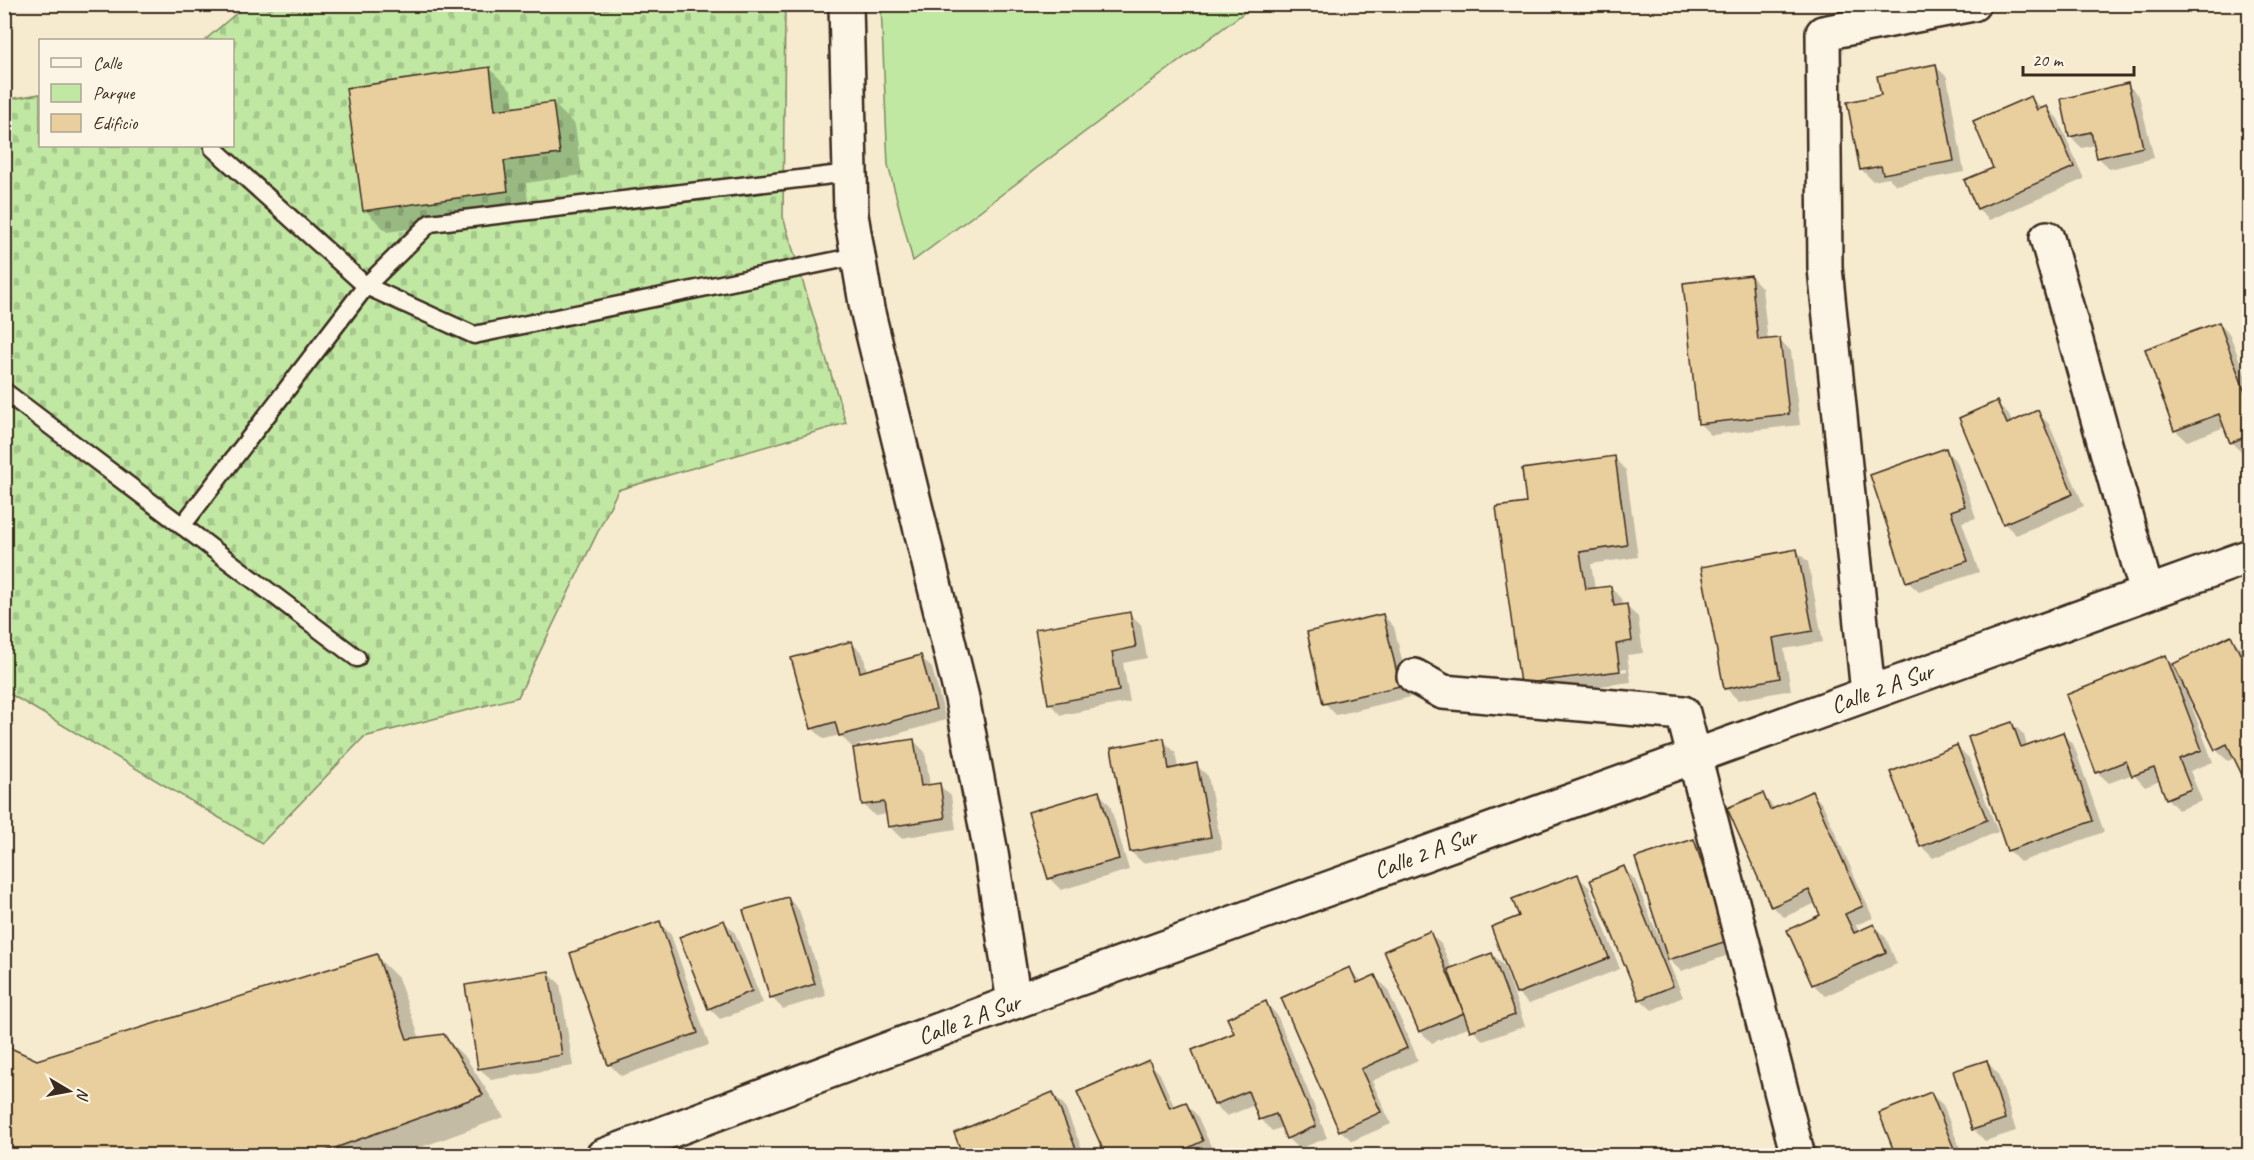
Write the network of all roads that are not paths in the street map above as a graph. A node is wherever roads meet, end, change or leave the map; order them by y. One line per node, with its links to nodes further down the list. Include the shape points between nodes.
1 (846, 4): 4 (street)
2 (1973, 4): 14 (street, via 1823,33 1825,268)
3 (213, 148): 7 (lane)
4 (849, 173): 6 (street); 7 (lane, via 430,223)
5 (2047, 238): 11 (street)
6 (857, 256): 7 (lane, via 474,335); 16 (street, via 962,698)
7 (366, 286): 9 (lane)
8 (4, 391): 9 (lane)
9 (182, 526): 12 (lane)
10 (2250, 556): 11 (street, Calle 2 A Sur)
11 (2147, 593): 14 (street, Calle 2 A Sur)
12 (357, 658)
13 (1414, 676): 15 (street, via 1443,692 1683,713)
14 (1868, 693): 15 (street, Calle 2 A Sur)
15 (1693, 756): 16 (street, Calle 2 A Sur); 18 (street)
16 (1014, 1002): 17 (street, Calle 2 A Sur)
17 (603, 1155)
18 (1798, 1155)

